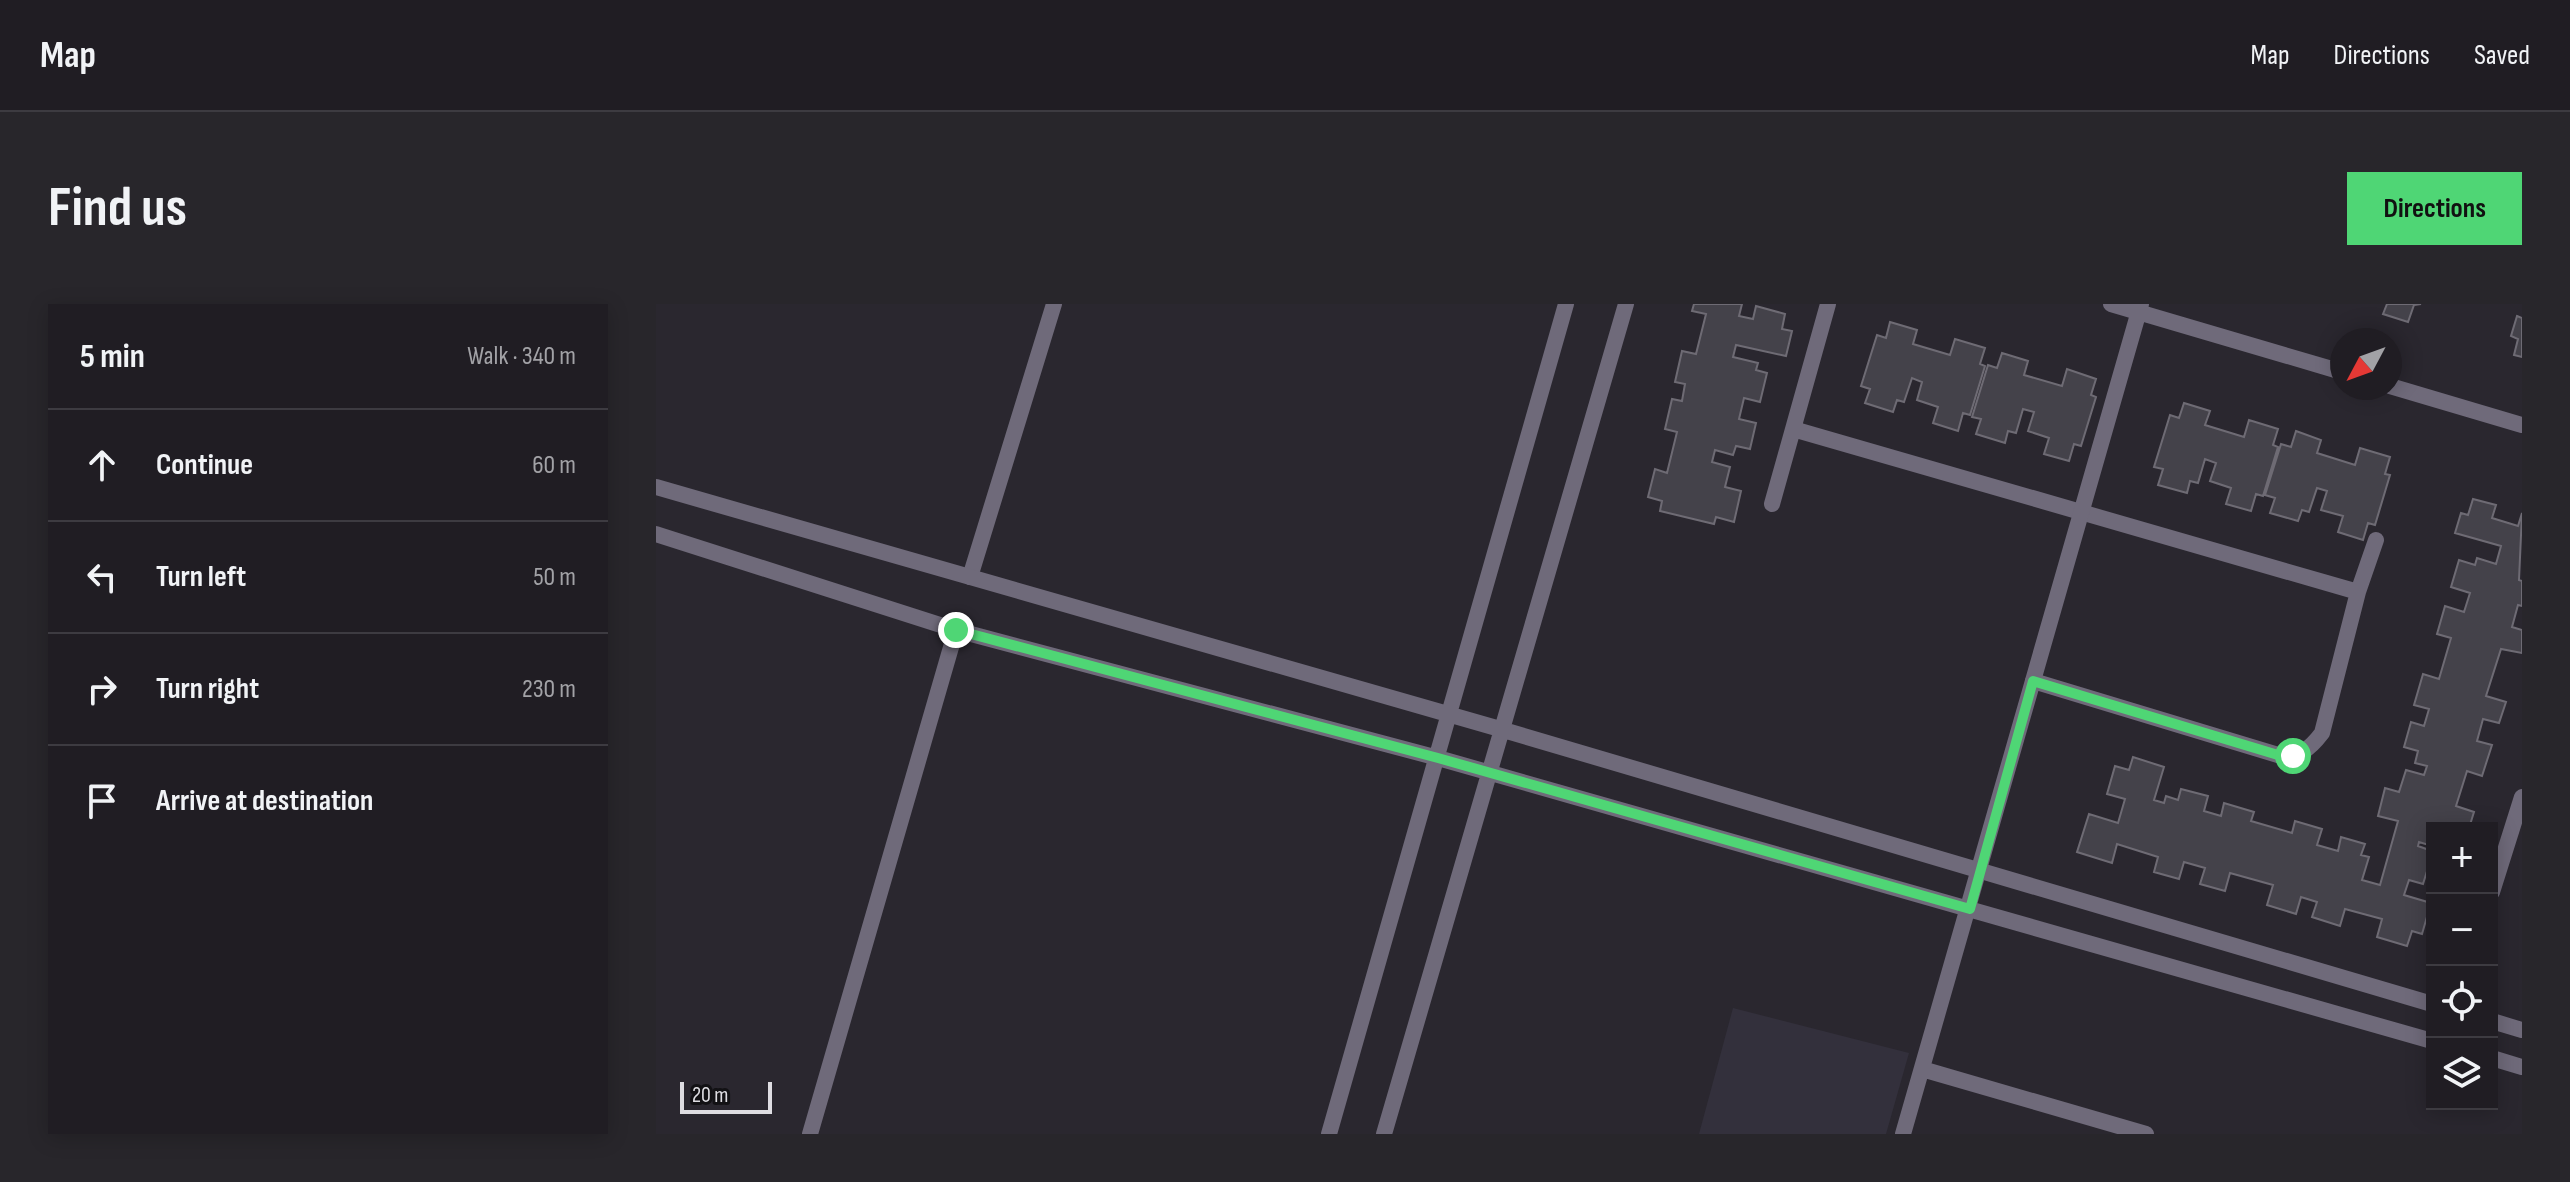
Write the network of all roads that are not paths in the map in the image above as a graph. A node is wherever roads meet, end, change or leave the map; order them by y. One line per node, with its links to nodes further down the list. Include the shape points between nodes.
1 (1054, 304): 16 (street)
2 (1566, 304): 20 (street)
3 (1626, 304): 21 (street)
4 (1828, 304): 10 (street)
5 (2111, 304): 6 (street)
6 (2140, 308): 7 (street); 13 (street)
7 (2330, 368)
8 (2402, 390): 9 (street)
9 (2522, 425)
10 (1793, 429): 12 (street); 13 (street)
11 (656, 487): 16 (street)
12 (1772, 504)
13 (2082, 512): 17 (street); 19 (street)
14 (656, 534): 18 (street)
15 (2376, 540): 17 (street)
16 (970, 577): 20 (street)
17 (2358, 592): 19 (street, via 2322,733 2310,749 2293,756)
18 (956, 630): 22 (street); 36 (street)
19 (2033, 681): 26 (street)
20 (1449, 714): 21 (street); 22 (street)
21 (1500, 729): 23 (street); 26 (street)
22 (1438, 758): 23 (street); 37 (street)
23 (1489, 774): 28 (street); 38 (street)
24 (2522, 797): 25 (street)
25 (2519, 818): 27 (street)
26 (1979, 870): 28 (street); 29 (street)
27 (2498, 876)
28 (1970, 909): 32 (street); 35 (street)
29 (2426, 1002)
30 (2498, 1023): 31 (street)
31 (2522, 1030)
32 (2426, 1039)
33 (2498, 1060): 34 (street)
34 (2522, 1067)
35 (1922, 1069): 39 (street); 40 (street)
36 (810, 1134)
37 (1329, 1134)
38 (1384, 1134)
39 (1903, 1134)
40 (2146, 1134)

